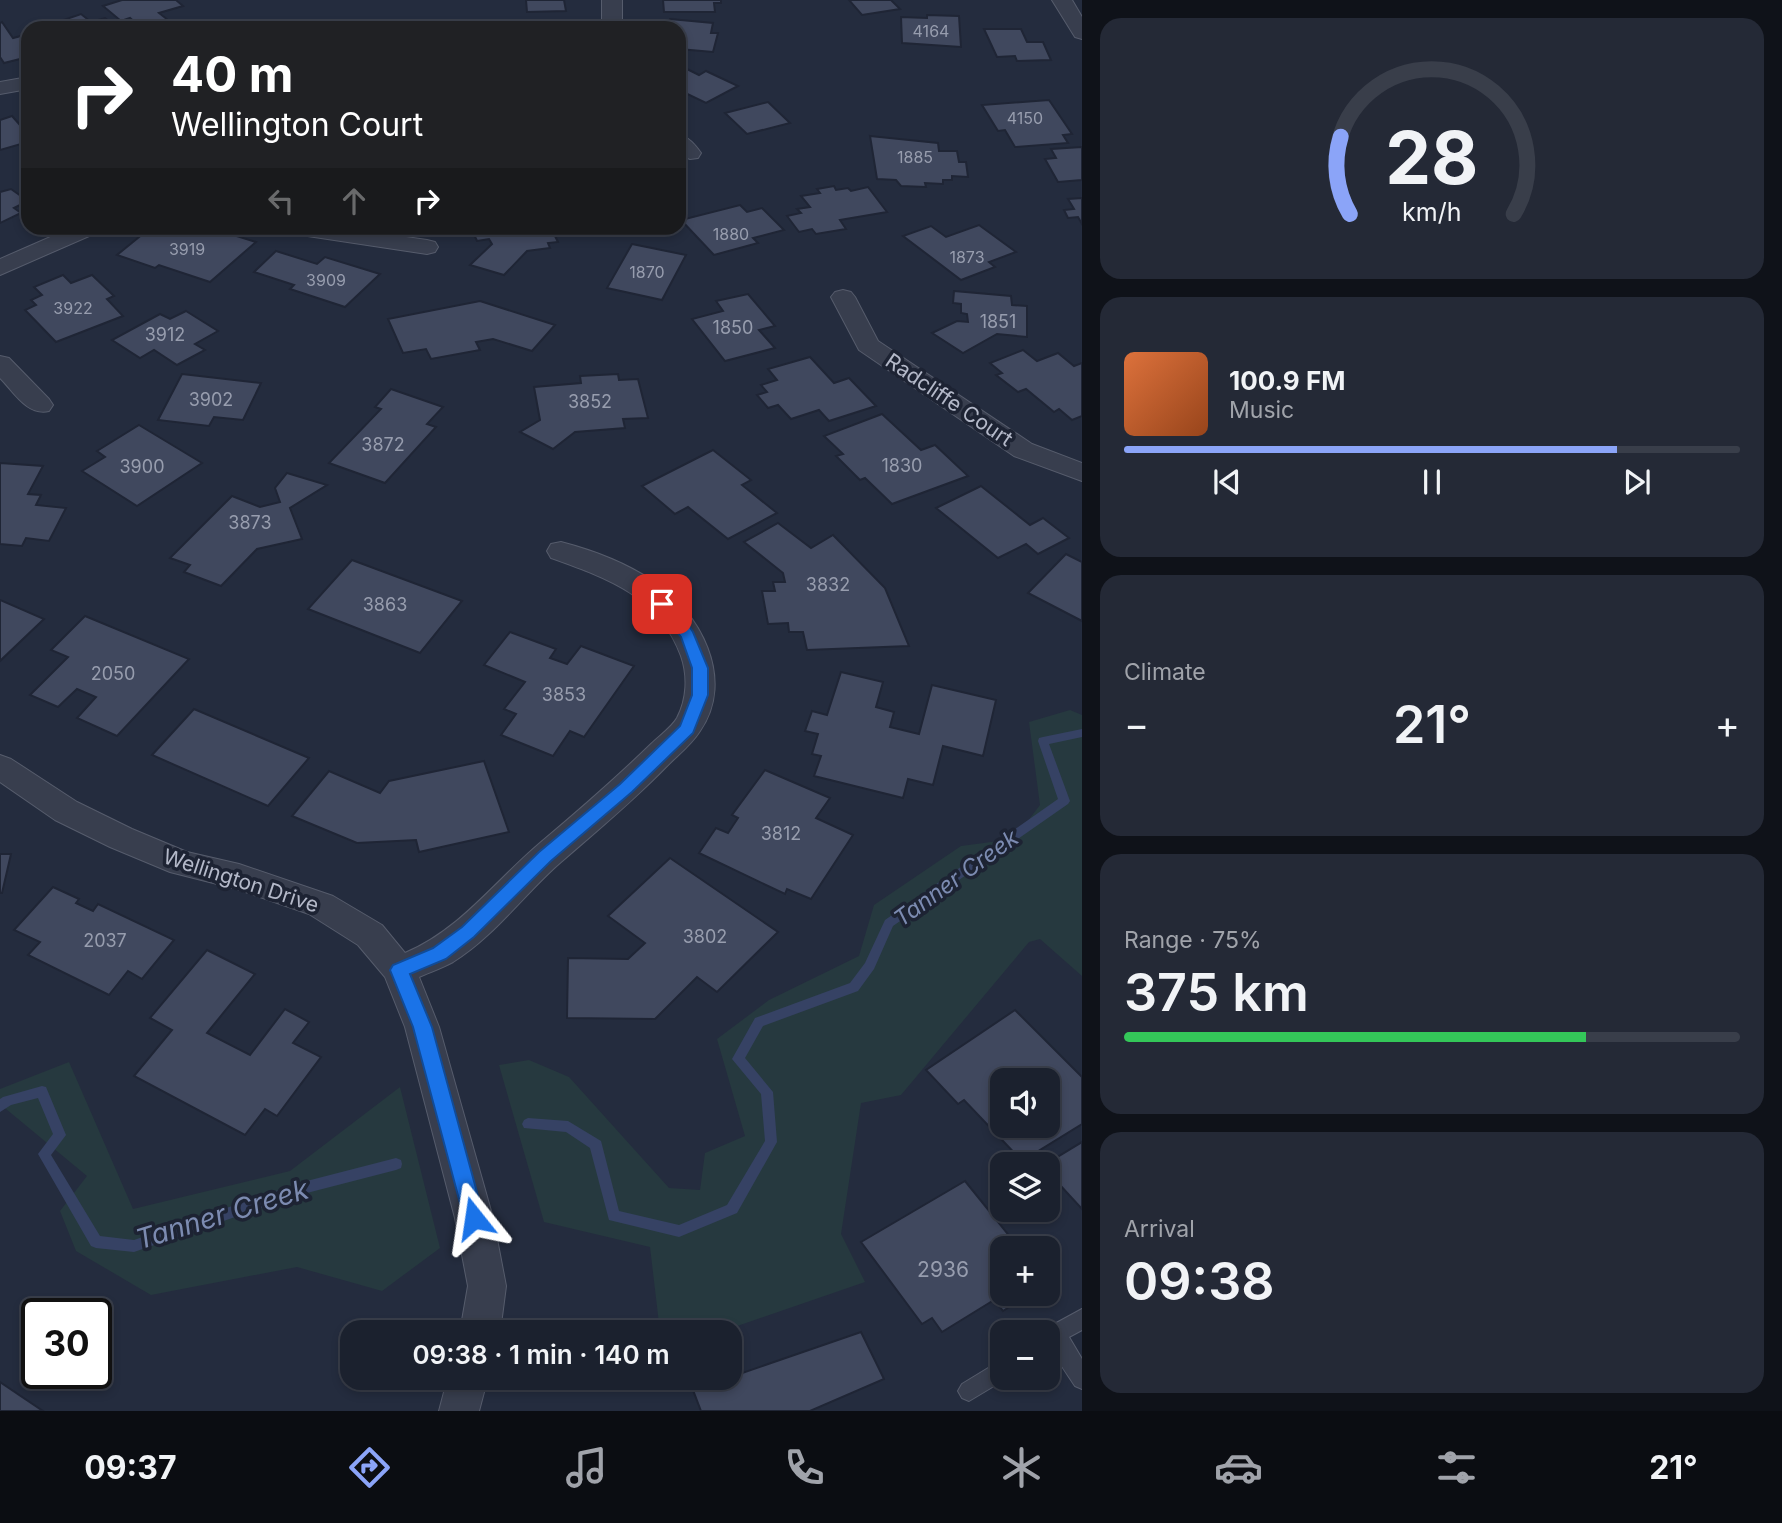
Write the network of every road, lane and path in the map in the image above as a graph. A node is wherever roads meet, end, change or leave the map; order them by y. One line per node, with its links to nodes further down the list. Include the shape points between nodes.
1 (612, 0): 3 (street)
2 (1062, 0): 4 (street)
3 (612, 21)
4 (1082, 33)
5 (21, 84): 6 (street)
6 (0, 88)
7 (73, 235): 10 (street)
8 (347, 235): 9 (street)
9 (427, 247)
10 (0, 268)
11 (843, 297): 14 (street, Radcliffe Court, via 868,345 1023,450)
12 (0, 363): 13 (street)
13 (40, 405)
14 (1082, 473)
15 (561, 551): 17 (street, via 633,582 673,613 700,668 700,695 687,729 468,932 440,953)
16 (0, 767): 17 (street, Wellington Drive, via 66,811 121,838 181,863 321,905 370,935)
17 (399, 970): 19 (street, Wellington Drive, via 422,1027 474,1218 487,1286)
18 (1082, 1319): 20 (lane)
19 (482, 1320)
20 (1060, 1331)
21 (1060, 1347): 23 (lane)
22 (990, 1378): 25 (lane)
23 (1082, 1379)
24 (465, 1390): 26 (street)
25 (970, 1391)
26 (459, 1411)

